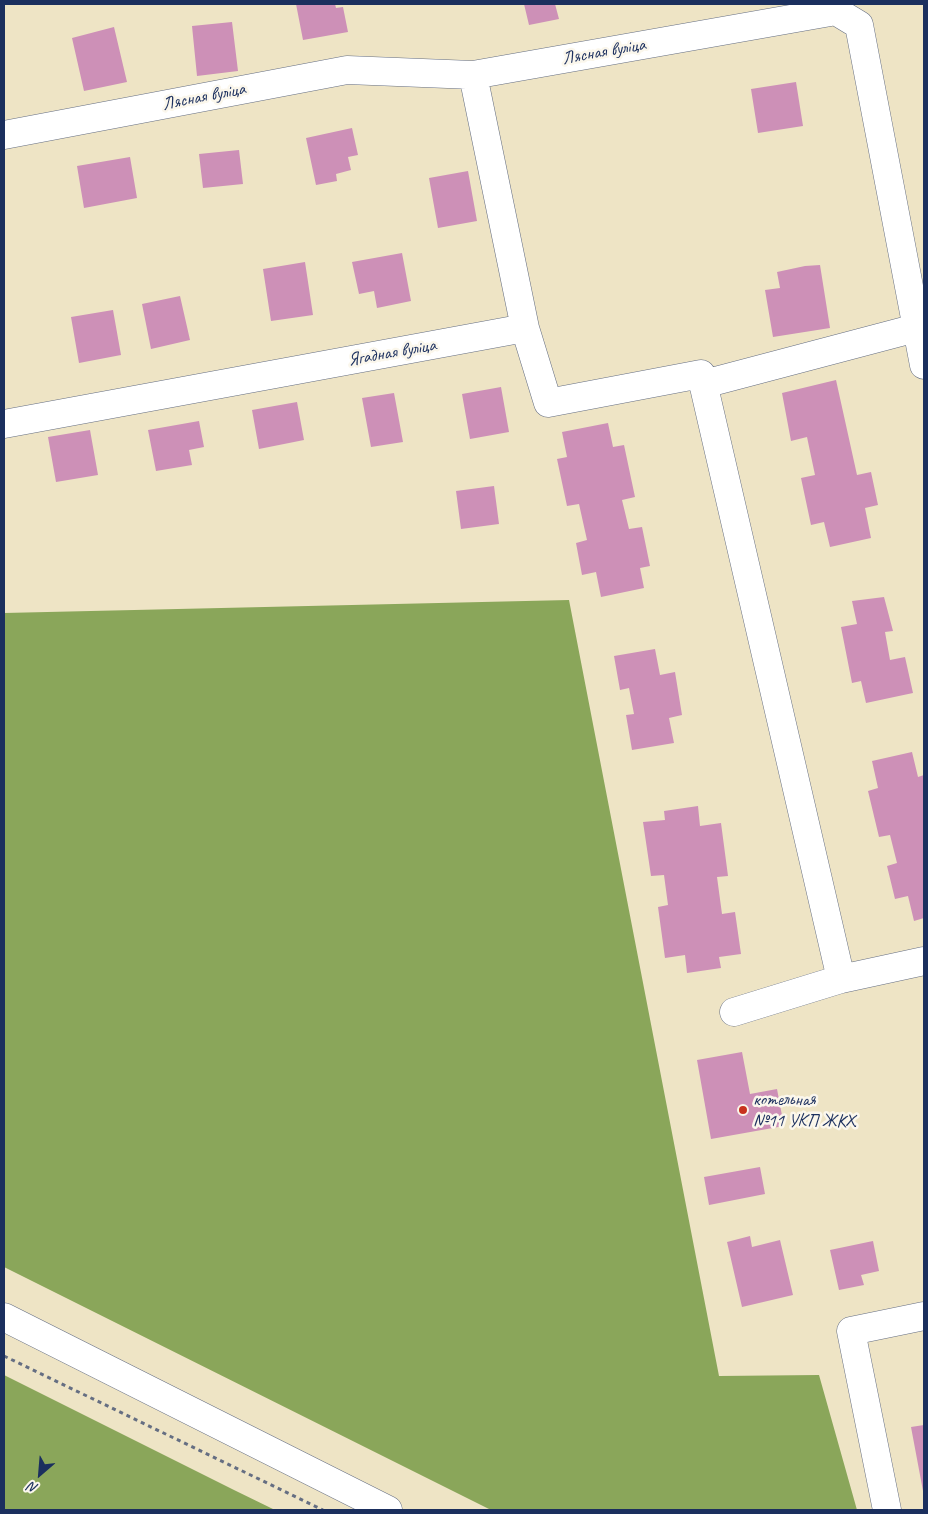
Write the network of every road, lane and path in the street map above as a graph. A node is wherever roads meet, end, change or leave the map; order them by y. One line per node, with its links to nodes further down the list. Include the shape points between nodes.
1 (473, 75): 2 (street, Лясная вуліца, via 347,70); 3 (street); 4 (street, Лясная вуліца, via 836,11 859,25)
2 (4, 135)
3 (525, 328): 6 (street, via 548,403 701,374); 7 (street, Ягадная вуліца)
4 (916, 328): 5 (street, Лясная вуліца); 6 (street)
5 (924, 365)
6 (704, 384): 9 (street)
7 (4, 424)
8 (924, 961): 9 (street)
9 (841, 979): 10 (street)
10 (734, 1012)
11 (924, 1316): 16 (street, via 851,1331)
12 (4, 1317): 15 (street)
13 (4, 1356): 14 (path)
14 (323, 1510)
15 (388, 1510)
16 (887, 1510)

